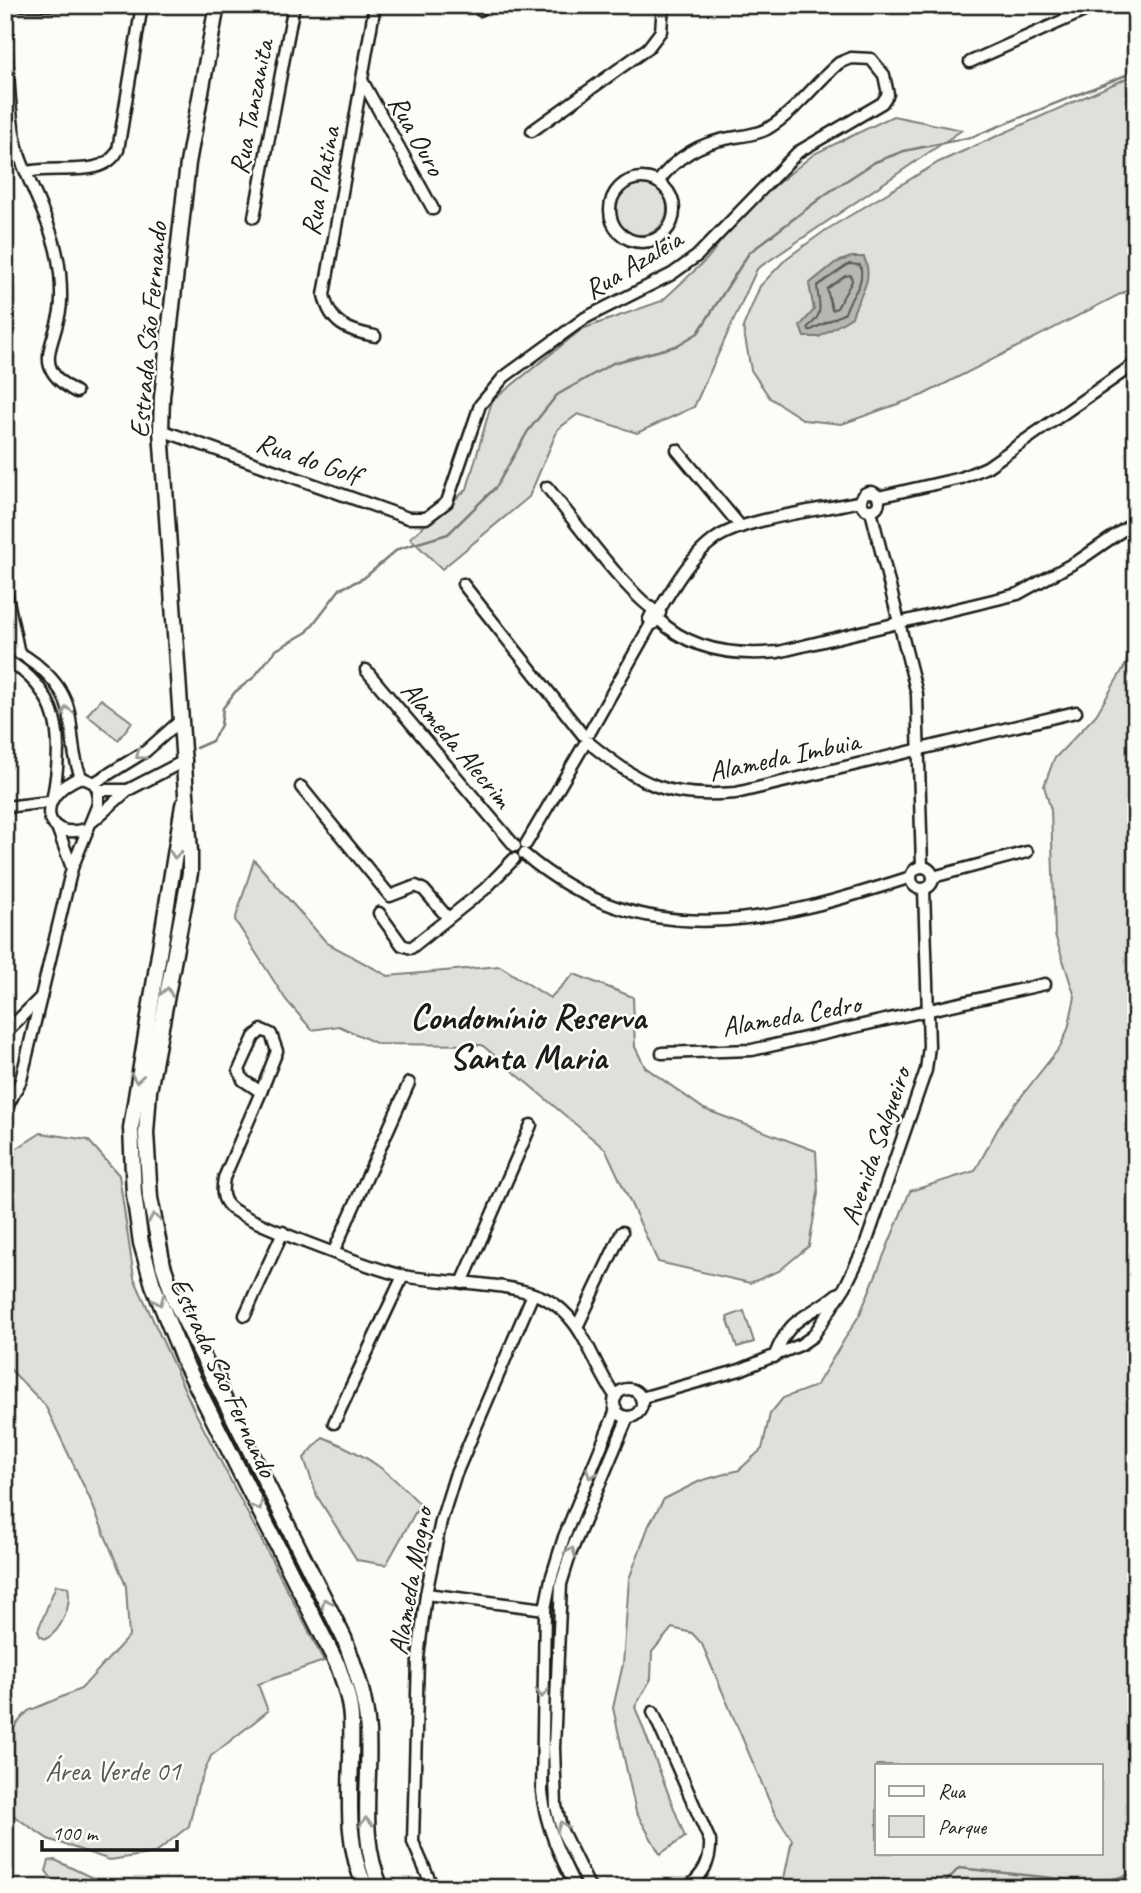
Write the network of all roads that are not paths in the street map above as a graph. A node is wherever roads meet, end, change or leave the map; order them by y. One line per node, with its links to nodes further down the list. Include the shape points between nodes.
1 (22, 5): 2 (street)
2 (80, 5)
3 (142, 5): 13 (street, via 113,160 105,166 46,167)
4 (217, 5): 20 (main road, Estrada São Fernando, via 188,163)
5 (294, 5): 16 (street, Rua Tanzanita)
6 (375, 5): 11 (street, Rua Platina)
7 (663, 5): 12 (street, via 661,31 648,48)
8 (1098, 5): 10 (street)
9 (5, 30): 13 (street, via 20,157)
10 (970, 62)
11 (362, 82): 15 (street, Rua Ouro); 17 (street, Rua Platina, via 324,295 327,309 344,328)
12 (532, 131)
13 (28, 172): 19 (street, via 60,271 60,308 49,346 49,368 59,382)
14 (658, 182): 14 (street, via 637,178 612,197 611,218 622,236 642,243 662,236 669,228 672,198); 25 (street, Rua Azaleia, via 674,161 691,152 715,141 764,131 839,63 861,57 884,75 888,94 882,103 798,152 697,256 672,274 586,318 490,390 474,421 447,502)
15 (433, 209)
16 (254, 217)
17 (375, 336)
18 (1136, 363): 23 (street, via 987,467 961,478)
19 (76, 392)
20 (161, 430): 25 (street, Rua do Golf, via 408,518 426,518); 39 (main road, Estrada São Fernando)
21 (677, 450): 28 (street)
22 (547, 486): 31 (street)
23 (878, 497): 24 (street, via 868,492); 26 (street, via 878,506)
24 (861, 501): 26 (street); 28 (street)
25 (439, 510)
26 (871, 511): 32 (street)
27 (1136, 521): 32 (street, via 1018,594)
28 (741, 527): 31 (street, via 716,538 697,555)
29 (463, 584): 40 (street, Alameda Imbuia)
30 (5, 586): 34 (street)
31 (655, 616): 32 (street, via 700,644 752,655); 40 (street)
32 (900, 622): 41 (street, via 917,694)
33 (5, 646): 34 (street)
34 (19, 652): 36 (street); 43 (street, one-way to 34, via 65,699 47,675)
35 (5, 659): 36 (street)
36 (15, 665): 48 (street, via 36,680 49,699 58,747)
37 (366, 670): 52 (street, Alameda Alecrim)
38 (1076, 712): 41 (street, Alameda Imbuia)
39 (181, 720): 42 (main road, Estrada São Fernando); 45 (street, one-way to 45)
40 (586, 738): 41 (street, Alameda Imbuia, via 646,784 699,796 736,793); 52 (street)
41 (919, 748): 54 (street)
42 (186, 760): 44 (main road, Estrada São Fernando); 47 (street)
43 (81, 777): 45 (street); 48 (street)
44 (187, 786): 96 (main road, Estrada São Fernando, one-way to 96, via 131,1128 141,1243 184,1361 338,1666 351,1715 355,1857); 97 (main road, Estrada São Fernando, one-way to 44, via 368,1849 368,1734 356,1669 175,1301 152,1208 146,1133 149,1091 190,873)
45 (96, 787): 47 (street); 51 (street, via 98,804)
46 (300, 788): 60 (street, via 390,896 416,886)
47 (128, 790): 51 (street)
48 (51, 799): 49 (street); 50 (street, via 49,814)
49 (5, 807)
50 (57, 827): 51 (street, via 75,832); 55 (street)
51 (88, 827): 55 (street)
52 (522, 848): 56 (street, Alameda Alecrim, via 571,887 619,910 672,921 759,918); 60 (street, via 485,889)
53 (1027, 852): 57 (street)
54 (922, 867): 56 (street); 57 (street)
55 (72, 868): 62 (street)
56 (911, 877): 58 (street, via 915,887)
57 (933, 877): 58 (street)
58 (924, 889): 63 (street, Avenida Salgueiro)
59 (379, 914): 60 (street, via 402,945 411,948)
60 (448, 918)
61 (1045, 984): 63 (street, Alameda Cedro)
62 (42, 996): 64 (street); 65 (street)
63 (926, 1011): 67 (street, Alameda Cedro, via 752,1050); 77 (street, Avenida Salgueiro, via 929,1046 919,1096 865,1246)
64 (15, 1024): 65 (street); 66 (street)
65 (33, 1032): 70 (street, via 21,1080)
66 (5, 1033)
67 (663, 1053)
68 (409, 1083): 74 (street)
69 (261, 1092): 69 (street, via 277,1051 271,1034 262,1030 239,1070 243,1080); 73 (street, via 222,1191 233,1210)
70 (5, 1111)
71 (531, 1125): 76 (street)
72 (622, 1232): 82 (street)
73 (283, 1233): 74 (street); 80 (street)
74 (334, 1251): 75 (street)
75 (403, 1276): 76 (street); 90 (street)
76 (462, 1283): 78 (street)
77 (845, 1287): 79 (street, Avenida Salgueiro); 81 (street, Avenida Salgueiro)
78 (533, 1294): 82 (street, via 556,1305); 92 (street, Alameda Mogno, via 455,1476)
79 (809, 1313): 81 (street); 83 (street, Avenida Salgueiro, via 794,1321)
80 (245, 1315)
81 (821, 1323): 84 (street, Avenida Salgueiro, via 808,1341)
82 (578, 1325): 86 (street)
83 (782, 1336): 84 (street); 85 (street, Avenida Salgueiro)
84 (791, 1348): 85 (street, Avenida Salgueiro)
85 (774, 1357): 87 (street)
86 (616, 1396): 87 (street, via 631,1390); 88 (street)
87 (641, 1398): 89 (street, via 640,1410)
88 (616, 1410): 89 (street); 93 (street, one-way to 93, via 556,1559)
89 (628, 1417): 91 (street, one-way to 89)
90 (334, 1423)
91 (561, 1584): 93 (street); 94 (street)
92 (426, 1594): 93 (street); 98 (street, Alameda Mogno, via 418,1658 414,1842)
93 (545, 1609): 94 (street); 99 (street, one-way to 99, via 540,1756 545,1817)
94 (558, 1636): 100 (street, one-way to 94, via 562,1832 556,1806)
95 (653, 1712): 101 (street, via 710,1841 706,1867)
96 (366, 1888)
97 (382, 1888)
98 (433, 1888)
99 (576, 1888)
100 (590, 1888)
101 (687, 1888)

